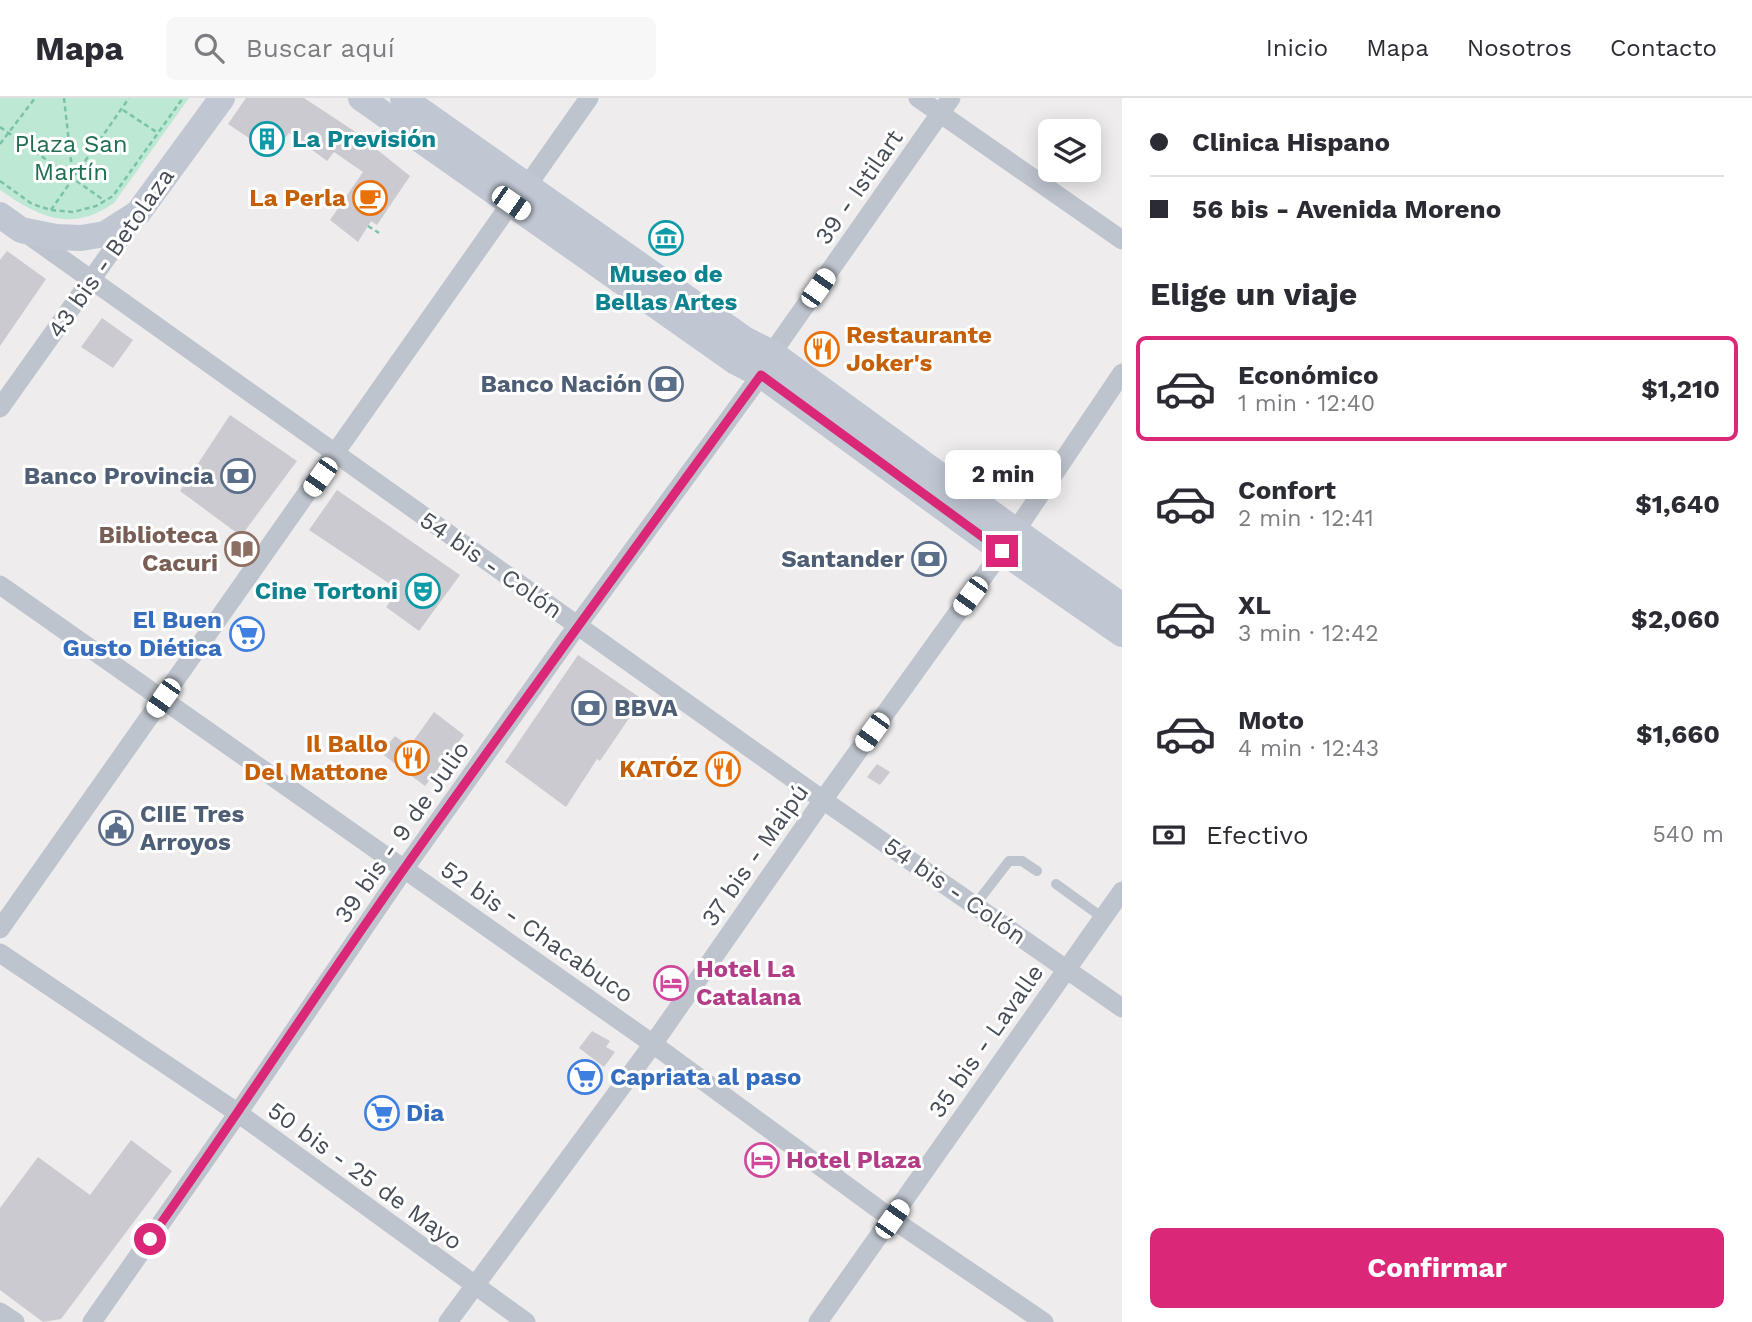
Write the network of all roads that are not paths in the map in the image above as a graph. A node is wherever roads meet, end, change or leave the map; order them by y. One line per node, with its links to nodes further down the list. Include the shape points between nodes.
1 (222, 98): 8 (main road, 43 bis - Betolaza)
2 (361, 98): 7 (main road)
3 (403, 98): 7 (main road)
4 (589, 98): 7 (street)
5 (918, 98): 6 (street)
6 (946, 106): 10 (street); 12 (street, 39 - Istilart)
7 (519, 194): 12 (main road, via 746,340); 15 (street)
8 (138, 213): 9 (main road, via 105,234 81,239 56,237); 11 (street, 43 bis - Betolaza)
9 (10, 222): 11 (street, 54 bis - Colón)
10 (1122, 240)
11 (92, 282): 14 (street, 43 bis - Betolaza); 15 (street, 54 bis - Colón)
12 (767, 364): 16 (main road); 19 (street, 39 bis - 9 de Julio)
13 (1122, 373): 16 (street, 37 bis - Maipú)
14 (0, 408)
15 (335, 454): 19 (street, 54 bis - Colón); 21 (street)
16 (1009, 541): 18 (main road); 20 (main road); 22 (street, 37 bis - Maipú)
17 (0, 585): 21 (street, 52 bis - Chacabuco)
18 (1122, 606)
19 (577, 626): 22 (street, 54 bis - Colón); 23 (street, 39 bis - 9 de Julio)
20 (1122, 634)
21 (163, 698): 23 (street, 52 bis - Chacabuco); 29 (street)
22 (822, 800): 27 (street, 54 bis - Colón); 33 (street, 37 bis - Maipú)
23 (405, 868): 33 (street, 52 bis - Chacabuco); 34 (street, 39 bis - 9 de Julio)
24 (1037, 871): 27 (lane, via 1022,861 1009,861)
25 (1056, 884): 28 (lane)
26 (1122, 891): 28 (street, 35 bis - Lavalle)
27 (975, 905): 31 (street, 54 bis - Colón)
28 (1103, 918): 31 (street, 35 bis - Lavalle)
29 (0, 929)
30 (0, 953): 34 (street, 50 bis - 25 de Mayo)
31 (1066, 969): 32 (street, 54 bis - Colón); 35 (street, 35 bis - Lavalle)
32 (1122, 1008)
33 (653, 1044): 35 (street, 52 bis - Chacabuco); 36 (street, 37 bis - Maipú)
34 (239, 1114): 36 (street, 50 bis - 25 de Mayo); 39 (street, 39 bis - 9 de Julio)
35 (892, 1219): 42 (street, 35 bis - Lavalle); 43 (street, 52 bis - Chacabuco)
36 (474, 1285): 40 (street, 37 bis - Maipú); 41 (street, 50 bis - 25 de Mayo)
37 (0, 1312): 38 (street)
38 (15, 1322)
39 (92, 1322)
40 (448, 1322)
41 (526, 1322)
42 (817, 1322)
43 (1044, 1322)

